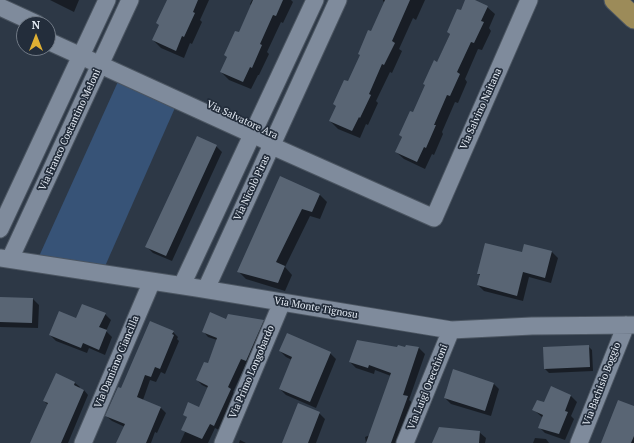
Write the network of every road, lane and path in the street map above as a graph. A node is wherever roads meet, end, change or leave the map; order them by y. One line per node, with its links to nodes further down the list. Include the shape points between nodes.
1 (107, 0): 14 (street)
2 (130, 0): 15 (street, Via Franco Costantino Meloni)
3 (315, 0): 16 (street)
4 (338, 0): 17 (street, Via Nicolò Piras)
5 (529, 0): 18 (street, Via Salvino Naitana)
6 (615, 0): 9 (main road)
7 (0, 7): 8 (street)
8 (20, 16)
9 (634, 18)
10 (0, 19): 11 (street)
11 (16, 26)
12 (56, 34): 14 (street, Via Salvatore Ara)
13 (56, 44): 14 (street, Via Salvatore Ara)
14 (83, 52): 15 (street, Via Salvatore Ara); 19 (street)
15 (102, 61): 16 (street, Via Salvatore Ara); 20 (street, Via Franco Costantino Meloni)
16 (254, 130): 17 (street, Via Salvatore Ara, via 265,140); 22 (street)
17 (274, 141): 18 (street, Via Salvatore Ara); 23 (street, Via Nicolò Piras)
18 (435, 214)
19 (0, 229)
20 (5, 258): 21 (street, Via Monte Tignosu)
21 (152, 281): 22 (street, Via Monte Tignosu); 27 (street, Via Damiano Ciancilla)
22 (182, 285): 23 (street, Via Monte Tignosu)
23 (206, 289): 24 (street, Via Monte Tignosu)
24 (282, 302): 26 (street, Via Monte Tignosu); 28 (street, Via Primo Longobardo)
25 (630, 325): 26 (street, Via Monte Tignosu); 30 (street, Via Bachisio Boggio)
26 (451, 330): 29 (street, Via Luigi Orecchioni)
27 (83, 443)
28 (223, 443)
29 (404, 443)
30 (579, 443)

